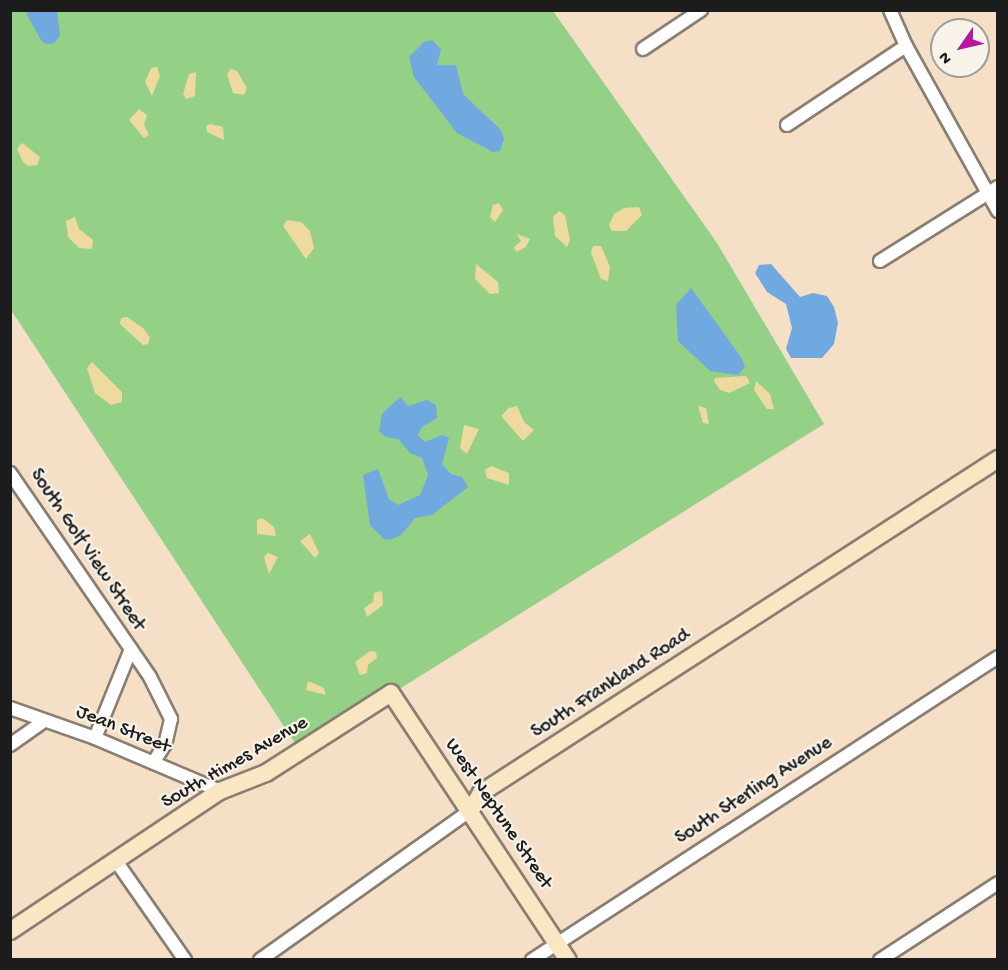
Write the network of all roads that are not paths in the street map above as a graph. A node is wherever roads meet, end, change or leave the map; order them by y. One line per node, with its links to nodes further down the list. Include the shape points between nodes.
1 (701, 10): 4 (street)
2 (890, 10): 3 (street)
3 (906, 46): 5 (street); 6 (street)
4 (643, 49)
5 (787, 126)
6 (992, 190): 7 (street); 8 (street)
7 (998, 211)
8 (880, 261)
9 (996, 463): 20 (street, South Frankland Road, via 481,793)
10 (10, 473): 11 (street, South Golf View Street)
11 (131, 649): 16 (street, South Golf View Street); 18 (street, South Golf View Street, via 171,719 165,744)
12 (998, 657): 24 (street, South Sterling Avenue)
13 (391, 693): 19 (street, South Himes Avenue, via 266,773); 20 (street, West Neptune Street)
14 (10, 708): 15 (street, Jean Street)
15 (44, 721): 16 (street, Jean Street); 17 (street)
16 (95, 738): 18 (street, Jean Street)
17 (10, 746)
18 (153, 763): 19 (street, Jean Street)
19 (220, 791): 21 (street, South Himes Avenue)
20 (471, 810): 24 (street, West Neptune Street); 26 (street, South Frankland Road)
21 (116, 861): 23 (street, South Himes Avenue); 25 (street)
22 (998, 883): 29 (street)
23 (10, 931)
24 (557, 942): 27 (street, South Sterling Avenue); 28 (street, West Neptune Street)
25 (185, 960)
26 (260, 960)
27 (531, 960)
28 (568, 960)
29 (880, 960)

